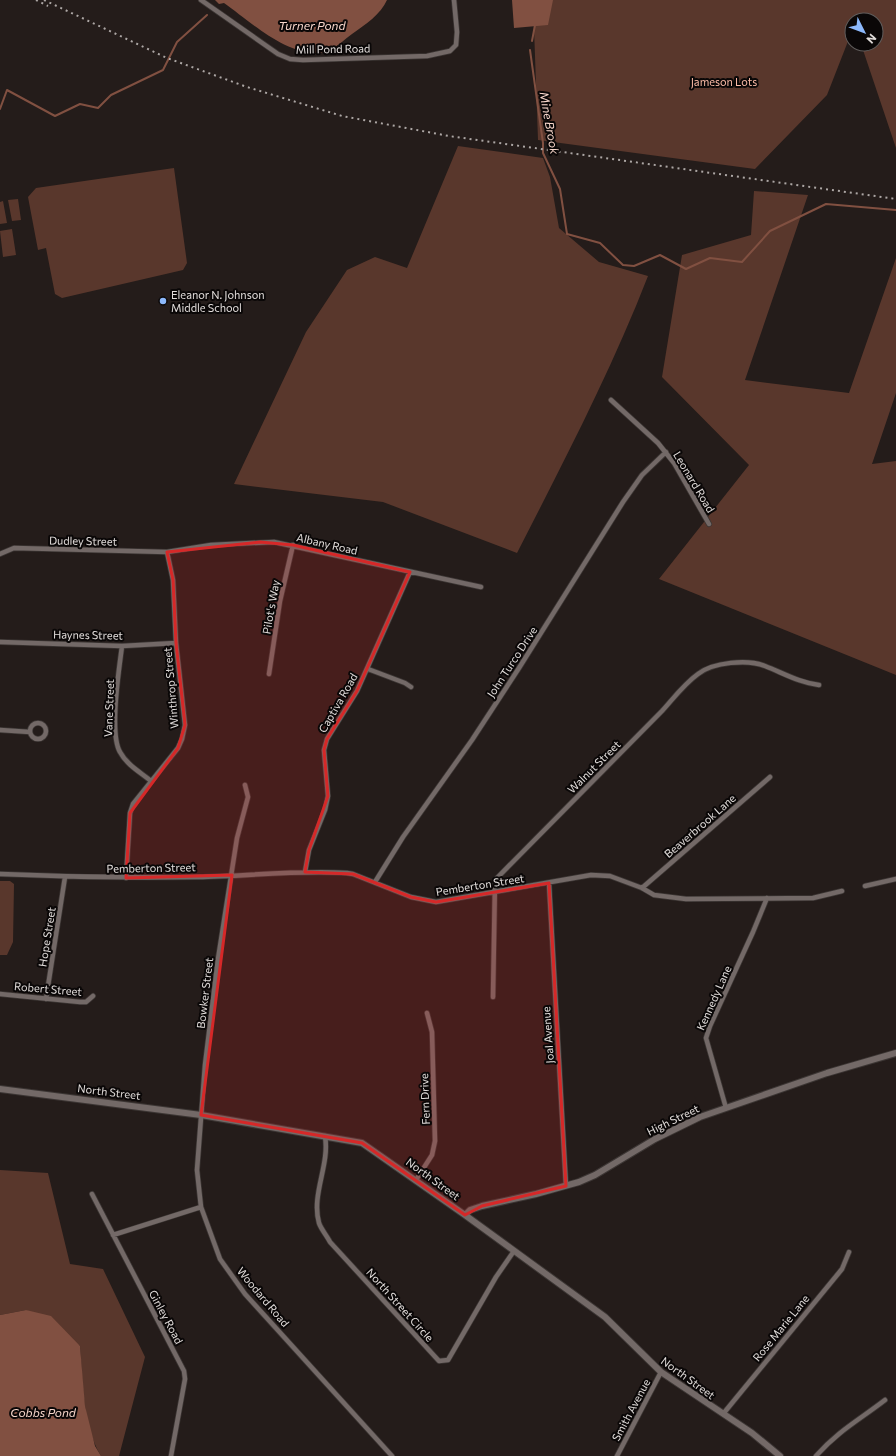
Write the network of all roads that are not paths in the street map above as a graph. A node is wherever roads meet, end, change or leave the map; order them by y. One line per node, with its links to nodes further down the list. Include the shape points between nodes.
1 (201, 0): 2 (street, Mill Pond Road, via 278,54 290,59 303,60 426,56 450,51 456,45)
2 (454, 0)
3 (611, 400): 4 (street, Leonard Road)
4 (666, 452): 5 (street, Leonard Road); 29 (street, John Turco Drive, via 642,475 623,502 519,668)
5 (709, 524)
6 (293, 545): 7 (street, Albany Road, via 274,542 237,543); 9 (street, Albany Road); 15 (street, Pilot's Way, via 280,602)
7 (167, 552): 8 (street, Dudley Street, via 14,548); 12 (street, Winthrop Street, via 173,580)
8 (0, 554)
9 (410, 572): 10 (street, Albany Road); 14 (street, Captiva Road)
10 (481, 587)
11 (0, 642): 13 (street, Haynes Street)
12 (176, 643): 13 (street, Haynes Street); 21 (street, Winthrop Street, via 185,725 178,748)
13 (122, 646): 21 (street, Vane Street, via 116,744 127,762)
14 (368, 669): 17 (street); 23 (street, Captiva Road, via 327,739 324,750 328,796 309,850)
15 (269, 674)
16 (820, 685): 34 (street, Walnut Street, via 800,681 754,662 740,661 701,672 681,689 497,878)
17 (411, 687)
18 (0, 730): 19 (street)
19 (30, 732)
20 (770, 777): 32 (street, Beaverbrook Lane)
21 (151, 781): 27 (street, Winthrop Street, via 130,813)
22 (245, 785): 25 (street, Bowker Street, via 248,797 237,838)
23 (305, 872): 25 (street, Pemberton Street); 29 (street, Pemberton Street, via 353,874)
24 (0, 874): 26 (street, Pemberton Street)
25 (232, 875): 27 (street, Pemberton Street); 44 (street, Bowker Street, via 218,964)
26 (65, 877): 27 (street, Pemberton Street); 39 (street, Hope Street)
27 (126, 878)
28 (896, 879): 31 (street)
29 (375, 882): 34 (street, Pemberton Street, via 411,897 436,902)
30 (549, 883): 32 (street, Pemberton Street, via 581,876 610,876); 34 (street, Pemberton Street); 47 (street, Joal Avenue)
31 (865, 886)
32 (642, 888): 35 (street, Pemberton Street, via 654,895 686,899)
33 (842, 891): 35 (street, Pemberton Street, via 812,898)
34 (494, 892): 38 (street, Walnut Street)
35 (767, 898): 43 (street, Kennedy Lane, via 706,1038)
36 (0, 994): 39 (street, Robert Street)
37 (94, 996): 39 (street, Robert Street, via 86,1002)
38 (493, 997)
39 (46, 999)
40 (427, 1013): 46 (street, Fern Drive, via 432,1032 435,1141 432,1155)
41 (896, 1053): 43 (street, High Street, via 827,1073)
42 (0, 1089): 44 (street, North Street)
43 (726, 1108): 47 (street, High Street, via 700,1117 655,1139 595,1175)
44 (200, 1115): 45 (street, North Street); 49 (street, Woodard Road, via 197,1170)
45 (325, 1136): 46 (street, North Street, via 362,1143); 52 (street, North Street Circle, via 327,1146 317,1205 319,1224 330,1242 440,1361 448,1360)
46 (416, 1180): 50 (street, North Street)
47 (566, 1186): 50 (street, High Street, via 482,1206 470,1210)
48 (92, 1194): 51 (street, Ginley Road)
49 (201, 1207): 51 (street); 58 (street, Woodard Road, via 220,1259 245,1294)
50 (465, 1215): 52 (street, North Street)
51 (113, 1235): 57 (street, Ginley Road, via 184,1370 185,1379)
52 (514, 1251): 54 (street, North Street, via 605,1317)
53 (849, 1252): 56 (street, Rose Marie Lane, via 842,1268)
54 (661, 1372): 56 (street, North Street); 59 (street, Smith Avenue)
55 (885, 1400): 61 (street, via 852,1422)
56 (723, 1414): 60 (street, North Street)
57 (171, 1456)
58 (392, 1456)
59 (617, 1456)
60 (780, 1456)
61 (816, 1456)

